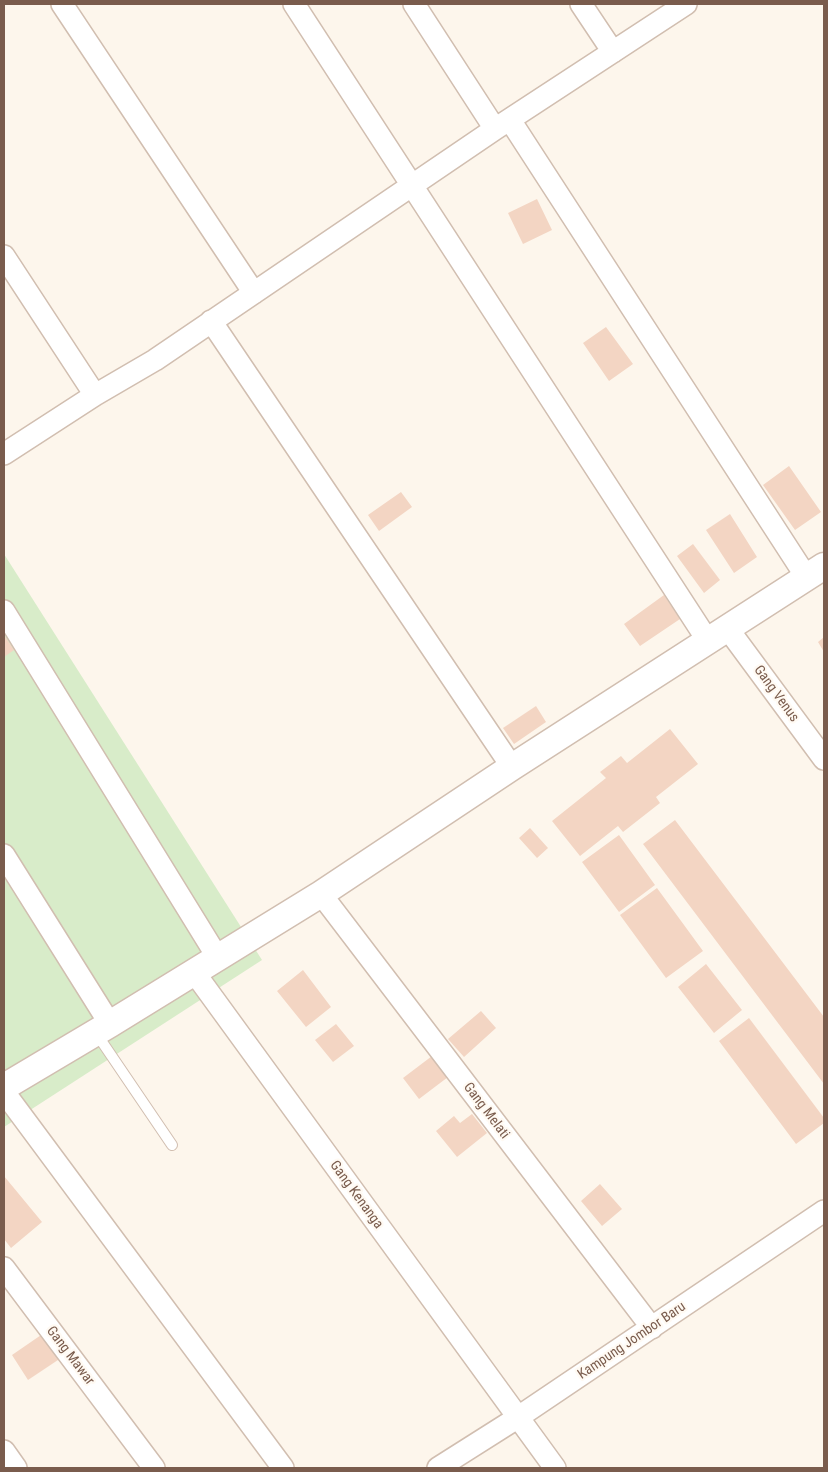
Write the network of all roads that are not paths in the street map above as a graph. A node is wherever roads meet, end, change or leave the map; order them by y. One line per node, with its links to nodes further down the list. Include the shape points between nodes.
1 (62, 4): 10 (street)
2 (294, 4): 8 (street, Gang Venus)
3 (414, 4): 7 (street)
4 (580, 4): 6 (street)
5 (686, 4): 6 (street)
6 (613, 52): 7 (street)
7 (503, 125): 8 (street); 14 (street)
8 (413, 185): 10 (street); 16 (street, Gang Venus)
9 (4, 256): 12 (street)
10 (254, 292): 11 (street)
11 (211, 322): 12 (street); 18 (street)
12 (95, 395): 13 (street)
13 (7, 444)
14 (818, 573): 16 (street)
15 (4, 611): 21 (street)
16 (718, 635): 17 (street, Gang Venus); 18 (street)
17 (824, 759)
18 (512, 767): 20 (street)
19 (4, 855): 23 (street)
20 (320, 894): 21 (street); 29 (street, Gang Melati)
21 (218, 958): 22 (street)
22 (194, 972): 23 (street); 30 (street, Gang Kenanga)
23 (103, 1028): 24 (street); 26 (lane)
24 (4, 1087)
25 (4, 1092): 34 (street)
26 (172, 1146)
27 (824, 1211): 29 (street, Kampung Jombor Baru)
28 (4, 1268): 33 (street, Gang Mawar)
29 (652, 1328): 30 (street, Kampung Jombor Baru)
30 (517, 1418): 35 (street, Kampung Jombor Baru); 36 (street, Gang Kenanga)
31 (4, 1451): 32 (street)
32 (16, 1468)
33 (154, 1468)
34 (283, 1468)
35 (438, 1468)
36 (555, 1468)

